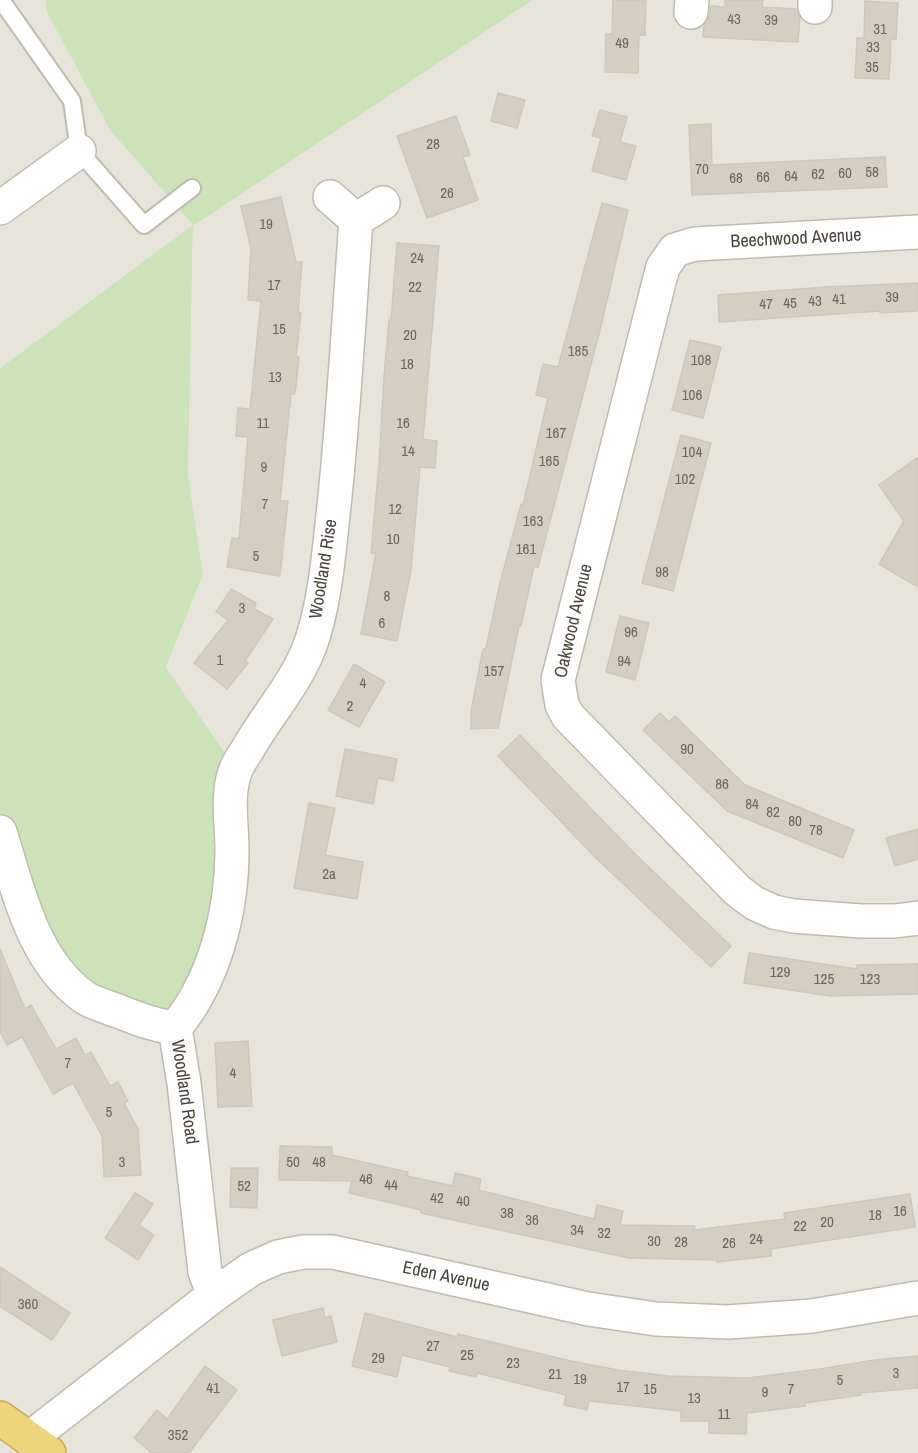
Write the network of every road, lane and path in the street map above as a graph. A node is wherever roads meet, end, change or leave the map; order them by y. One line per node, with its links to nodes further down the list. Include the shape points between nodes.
1 (1, 0): 2 (lane, via 72,101)
2 (79, 151): 3 (lane, via 144,225); 6 (street)
3 (192, 188)
4 (330, 197): 7 (street)
5 (383, 203): 7 (street)
6 (0, 208)
7 (356, 220): 12 (street, Woodland Rise, via 324,598 294,680 236,769 230,801 232,873 227,909 214,958 188,1012)
8 (918, 232): 9 (street, Beechwood Avenue, via 694,244)
9 (675, 250): 11 (street, Oakwood Avenue, via 663,267 561,667 561,705 737,890 754,903 774,912 804,917 861,921)
10 (0, 832): 12 (street, Woodland Road, via 25,910 42,950 60,974 85,998 151,1025)
11 (918, 918)
12 (175, 1028): 13 (street, Woodland Road, via 205,1272)
13 (214, 1295): 14 (street, Eden Avenue, via 251,1269 278,1257 333,1252 588,1309 656,1319 728,1322 812,1316); 16 (street, Eden Avenue)
14 (918, 1298)
15 (0, 1418): 16 (highway)
16 (40, 1446)

